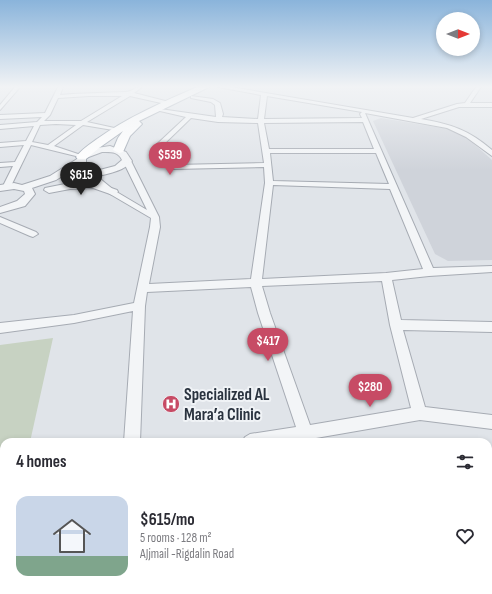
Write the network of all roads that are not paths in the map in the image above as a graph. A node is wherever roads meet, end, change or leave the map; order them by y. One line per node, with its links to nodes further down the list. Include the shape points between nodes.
1 (47, 115): 12 (street); 18 (street)
2 (96, 115): 17 (street)
3 (147, 115): 20 (main road)
4 (152, 115): 24 (main road, via 130,129 121,140)
5 (184, 115): 11 (street)
6 (220, 115): 13 (street)
7 (262, 115): 16 (street)
8 (363, 115): 14 (street)
9 (379, 115): 15 (street)
10 (426, 115): 15 (street)
11 (190, 116): 13 (street); 32 (street, via 157,148 155,158 158,162 173,167)
12 (0, 117)
13 (218, 120): 16 (street)
14 (366, 120): 16 (street); 26 (street)
15 (412, 120): 27 (street, via 458,128)
16 (261, 122): 25 (street)
17 (82, 123): 18 (street); 20 (street); 23 (street)
18 (38, 124): 19 (street); 21 (street)
19 (0, 127)
20 (116, 130): 28 (main road, via 94,145)
21 (28, 143): 22 (street); 23 (street); 30 (street)
22 (0, 145)
23 (49, 147): 28 (street)
24 (120, 150): 28 (street, via 100,150); 29 (street)
25 (266, 151): 26 (street); 32 (street)
26 (378, 151): 36 (street)
27 (492, 154)
28 (81, 159): 33 (street, via 81,166); 38 (street)
29 (127, 161): 33 (street, via 118,168); 43 (street)
30 (18, 164): 31 (street); 35 (street)
31 (0, 165)
32 (267, 165): 34 (street)
33 (90, 175): 37 (street); 39 (street)
34 (269, 183): 36 (street); 49 (street)
35 (4, 187): 38 (street)
36 (393, 187): 47 (street)
37 (49, 190): 38 (street); 39 (street, via 94,185)
38 (27, 192): 40 (street)
39 (113, 192): 43 (street)
40 (17, 206): 41 (street); 42 (street)
41 (0, 210)
42 (0, 216)
43 (155, 217): 50 (street)
44 (0, 220): 45 (street)
45 (33, 234)
46 (492, 269): 47 (street)
47 (429, 272): 48 (street)
48 (386, 277): 49 (street); 52 (street)
49 (256, 284): 50 (street); 57 (street)
50 (142, 288): 51 (street)
51 (139, 306): 54 (street, via 74,319); 58 (street)
52 (396, 325): 53 (street); 55 (street)
53 (492, 327)
54 (0, 328)
55 (420, 413): 56 (street); 57 (street)
56 (492, 422)
57 (305, 432): 59 (street)
58 (132, 438)
59 (272, 438)

